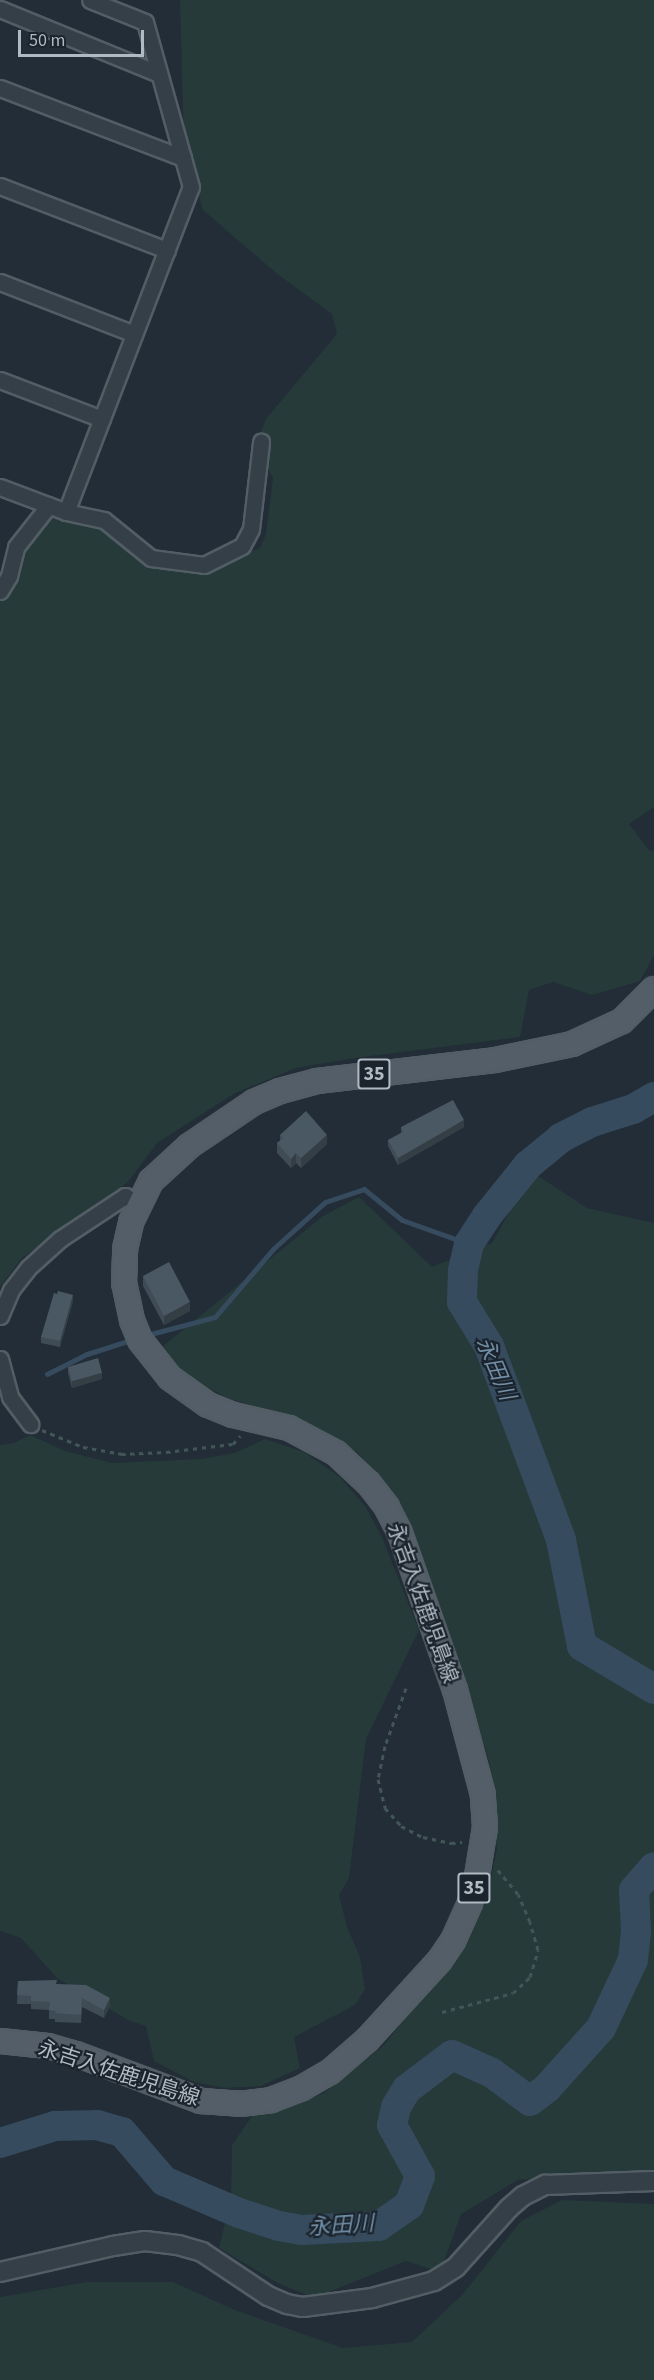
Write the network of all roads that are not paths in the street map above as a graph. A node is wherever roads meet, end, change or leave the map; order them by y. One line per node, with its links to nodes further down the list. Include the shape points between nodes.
1 (90, 0): 3 (street, via 145,22)
2 (0, 9): 3 (street)
3 (159, 74): 5 (street)
4 (0, 88): 5 (street)
5 (183, 158): 7 (street, via 191,187)
6 (0, 186): 7 (street)
7 (167, 250): 9 (street)
8 (0, 282): 9 (street)
9 (134, 334): 11 (street)
10 (0, 380): 11 (street)
11 (102, 419): 15 (street)
12 (261, 442): 15 (street, via 251,529 242,546 204,565 151,558 104,520)
13 (0, 487): 14 (street)
14 (49, 505): 15 (street); 16 (street, via 16,547 9,576)
15 (66, 512)
16 (0, 591)
17 (654, 989): 18 (main road, 永吉入佐鹿児島線 / 35, via 622,1021 572,1044 495,1060 317,1081 280,1091 227,1118 189,1146 152,1181)
18 (135, 1213): 19 (street, via 125,1196 60,1239 10,1290); 22 (main road, 永吉入佐鹿児島線 / 35, via 125,1249 127,1302 140,1340 170,1378 188,1393 233,1415 289,1428 336,1453 387,1507 456,1690 483,1795 485,1827 470,1903 440,1960 367,2040 330,2072 302,2088 271,2100 240,2104 201,2102 76,2054 48,2046)
19 (0, 1316)
20 (0, 1359): 21 (street, via 10,1397)
21 (30, 1424)
22 (0, 2041)
23 (654, 2181): 24 (street, via 546,2185 508,2208 456,2266 434,2281 361,2300 303,2307 286,2304 202,2252 145,2241)
24 (0, 2272)

